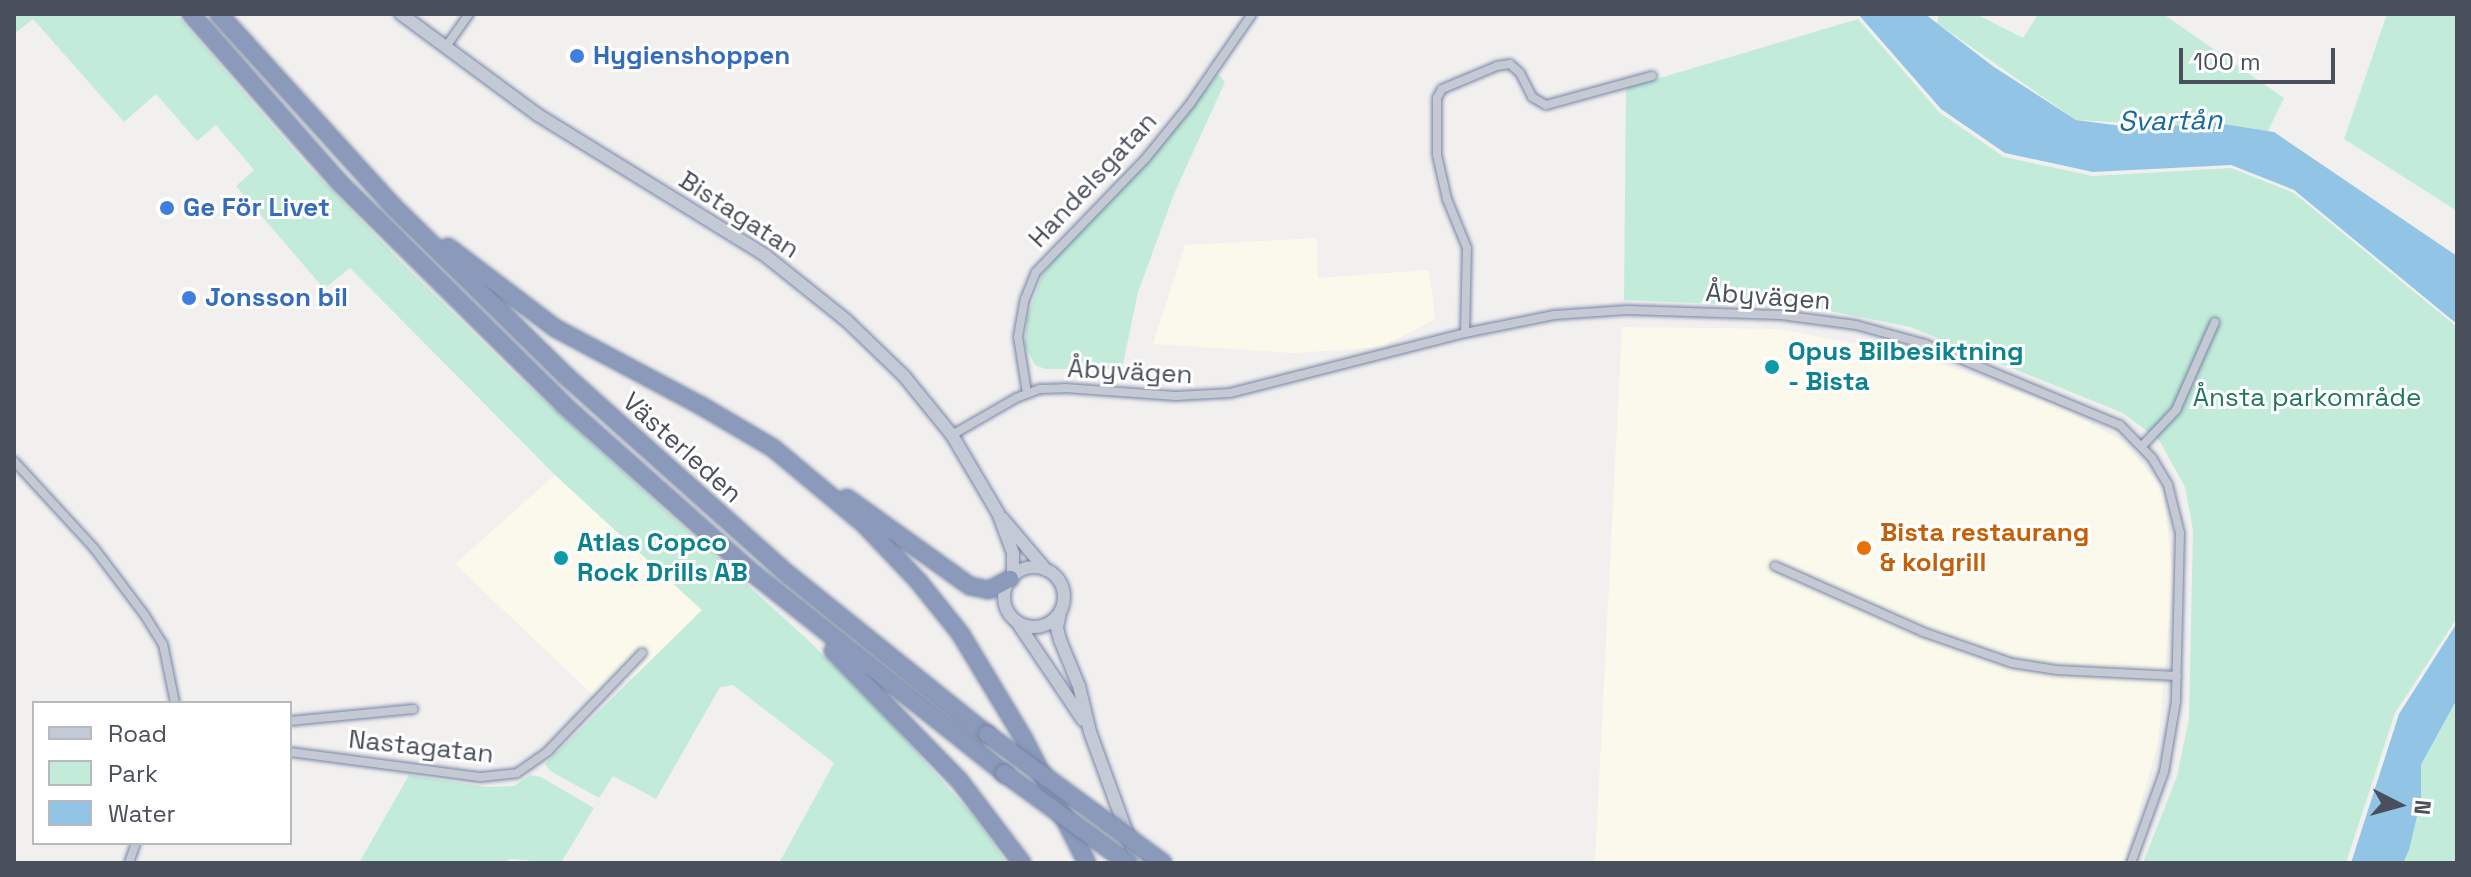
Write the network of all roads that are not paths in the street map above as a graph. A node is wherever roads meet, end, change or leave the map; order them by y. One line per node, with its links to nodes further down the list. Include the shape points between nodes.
1 (191, 14): 22 (highway, Västerleden, via 340,183 489,333 695,523)
2 (219, 14): 8 (highway, Västerleden)
3 (401, 14): 6 (street, Bistagatan)
4 (469, 14): 6 (street)
5 (1252, 14): 11 (street, Handelsgatan, via 1146,158 1036,272 1018,337)
6 (445, 49): 12 (street, Bistagatan, via 538,115 802,282 884,355)
7 (1652, 76): 10 (street, via 1546,105 1532,97 1510,64 1442,89 1437,98 1437,155 1467,248)
8 (392, 205): 14 (highway, via 421,222 481,276 541,319); 34 (highway, Västerleden, bridge, via 513,326 789,575 987,734)
9 (2215, 322): 13 (street, via 2176,410)
10 (1465, 333): 11 (street, Åbyvägen, via 1254,389 1203,396 1065,388); 13 (street, Åbyvägen, via 1610,310 1827,320 1956,356 2093,411 2120,425)
11 (1027, 393): 12 (street, Åbyvägen)
12 (952, 435): 16 (street, Bistagatan)
13 (2142, 446): 24 (street, Åbyvägen, via 2168,485 2180,533)
14 (785, 458): 19 (highway, via 970,586 989,590); 31 (highway, via 865,525 947,615 1024,739)
15 (14, 461): 25 (street, via 94,548 144,614 163,644)
16 (998, 513): 18 (street, Bistagatan); 19 (street, Bistagatan, via 1013,553)
17 (1775, 566): 24 (street, via 1923,632 2003,660 2056,670)
18 (1046, 570): 19 (street, via 1028,568); 20 (street, via 1061,586)
19 (1011, 576): 21 (street, via 1004,601)
20 (1060, 612): 21 (street, via 1041,627); 28 (street, via 1057,628)
21 (1016, 620): 28 (street)
22 (828, 635): 30 (highway, via 830,648 959,780); 32 (highway, Västerleden, bridge)
23 (642, 653): 29 (street, Nastagatan, via 548,751 517,773 481,777)
24 (2177, 676): 35 (street, Åbyvägen, via 2164,772)
25 (175, 701)
26 (413, 709): 27 (street)
27 (292, 721)
28 (1090, 732): 33 (street)
29 (292, 752)
30 (1022, 863)
31 (1087, 863)
32 (1128, 863)
33 (1138, 863)
34 (1163, 863)
35 (2131, 863)

